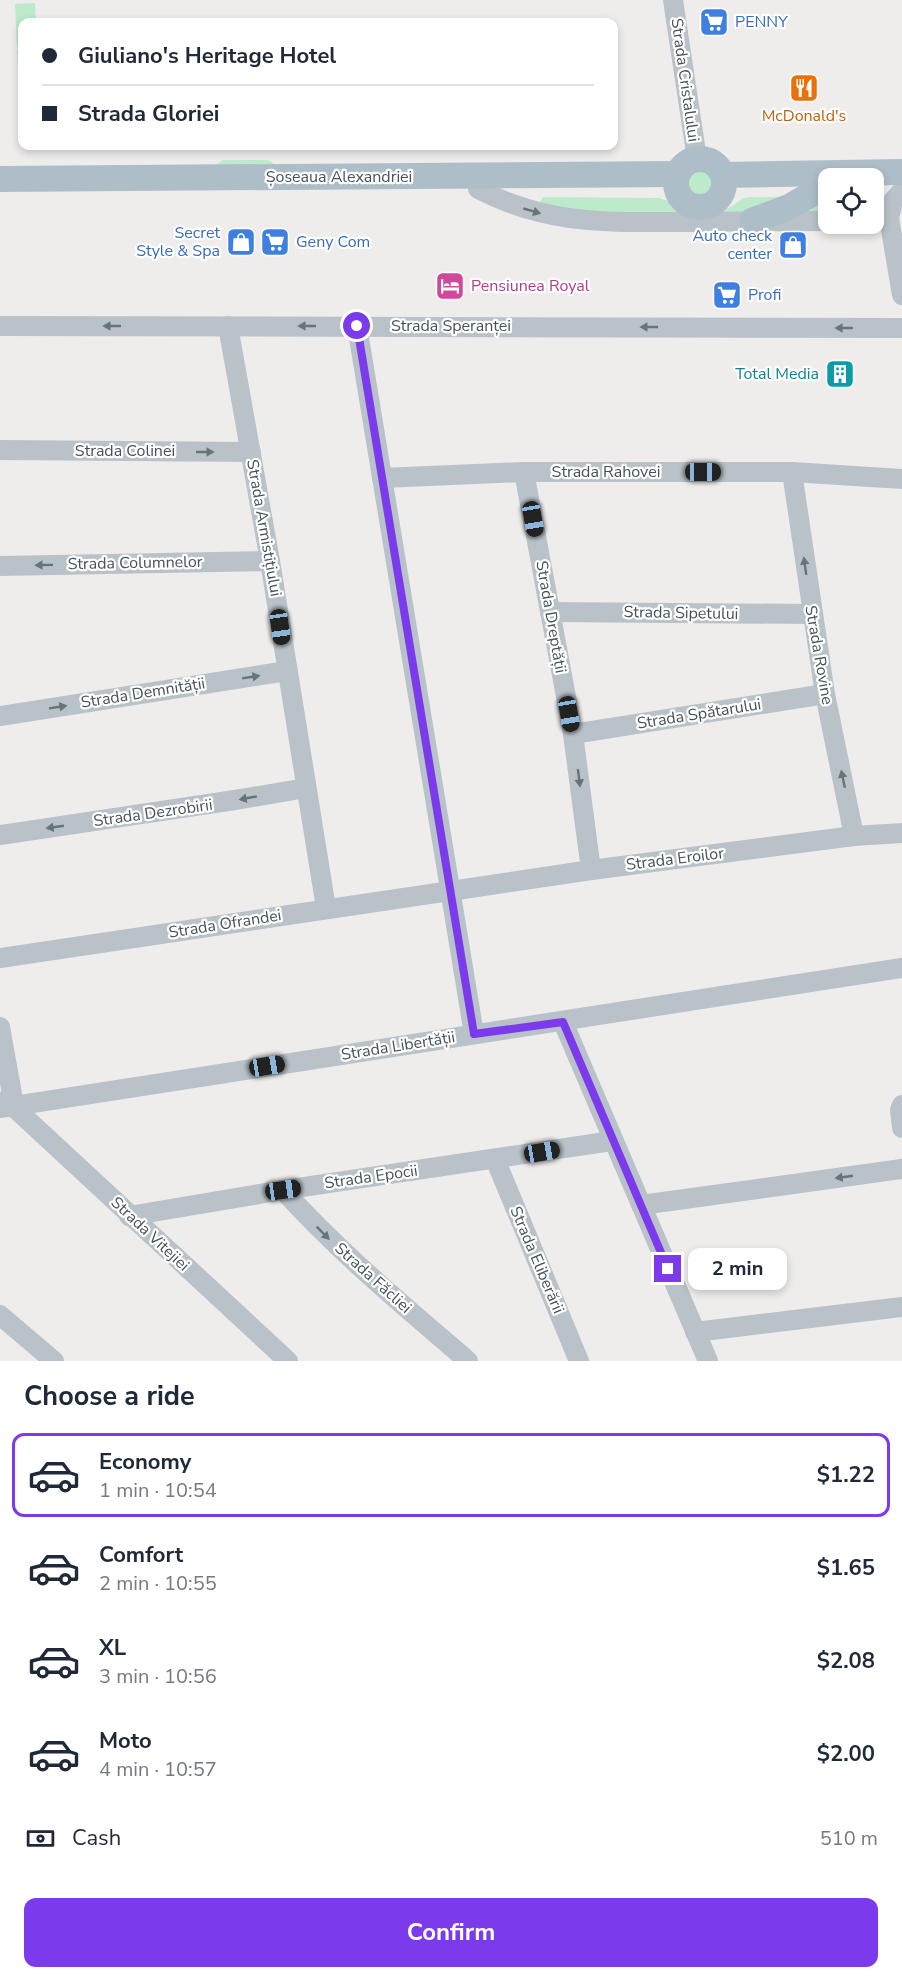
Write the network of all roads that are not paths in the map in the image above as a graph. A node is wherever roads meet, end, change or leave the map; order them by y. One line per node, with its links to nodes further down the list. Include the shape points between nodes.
1 (673, 0): 3 (street, Strada Cristalului)
2 (902, 172): 5 (main road)
3 (684, 174): 4 (main road, Șoseaua Alexandriei); 5 (main road, via 711,161); 5 (main road, via 680,196 689,204 713,203); 8 (main road, Șoseaua Alexandriei)
4 (0, 178)
5 (723, 182): 6 (main road)
6 (818, 188)
7 (884, 188): 9 (main road)
8 (478, 189): 10 (main road, Șoseaua Alexandriei); 12 (street, one-way to 12, via 526,209 570,219)
9 (902, 189): 14 (street, via 893,201)
10 (0, 191)
11 (818, 192): 12 (main road)
12 (752, 221): 13 (street)
13 (818, 221)
14 (889, 223): 15 (street)
15 (902, 295)
16 (0, 326): 17 (street, Strada Speranței, one-way to 16)
17 (228, 326): 18 (street, Strada Speranței, one-way to 17); 21 (street, Strada Armistițiului)
18 (357, 326): 19 (street, Strada Speranței, one-way to 18); 24 (street)
19 (902, 328)
20 (0, 450): 21 (street, Strada Colinei, one-way to 21)
21 (251, 452): 26 (street, Strada Armistițiului)
22 (525, 472): 23 (street, Strada Rahovei); 24 (street, Strada Rahovei); 28 (street, Strada Dreptății)
23 (792, 472): 25 (street, Strada Rahovei); 29 (street, Strada Rovine, one-way to 23)
24 (382, 478): 39 (street)
25 (902, 479)
26 (270, 561): 27 (street, Strada Columnelor, one-way to 27); 30 (street, Strada Armistițiului)
27 (0, 566)
28 (550, 612): 29 (street, Strada Sipetului); 33 (street, Strada Dreptății)
29 (812, 614): 31 (street, Strada Rovine)
30 (287, 671): 32 (street, Strada Demnității, one-way to 30); 34 (street, Strada Armistițiului)
31 (825, 694): 33 (street, Strada Spătarului); 37 (street, Strada Rovine, one-way to 31)
32 (0, 716)
33 (573, 734): 38 (street, Strada Dreptății, one-way to 38)
34 (306, 788): 36 (street, Strada Dezrobirii, one-way to 36); 40 (street, Strada Armistițiului)
35 (902, 833): 37 (street, Strada Eroilor)
36 (0, 835)
37 (854, 836): 38 (street, Strada Eroilor)
38 (591, 870): 39 (street, Strada Eroilor)
39 (449, 890): 40 (street, Strada Ofrandei); 45 (street)
40 (326, 908): 41 (street, Strada Ofrandei)
41 (0, 958)
42 (902, 968): 43 (street, Strada Libertății)
43 (563, 1022): 45 (street, Strada Libertății); 50 (street)
44 (0, 1027): 46 (street)
45 (474, 1034): 47 (street, Strada Libertății)
46 (2, 1049): 47 (street)
47 (5, 1102): 55 (street, Strada Vitejiei)
48 (902, 1105): 49 (street)
49 (902, 1128)
50 (612, 1141): 51 (street, Strada Epocii); 54 (street)
51 (495, 1159): 53 (street, Strada Epocii); 62 (street, Strada Eliberării)
52 (902, 1169): 54 (street, one-way to 54)
53 (283, 1190): 55 (street, Strada Epocii); 61 (street, Strada Făcliei, one-way to 61, via 367,1275)
54 (641, 1206): 58 (street)
55 (129, 1216): 60 (street, Strada Vitejiei)
56 (902, 1306): 58 (street)
57 (0, 1315): 59 (street)
58 (695, 1332): 63 (street)
59 (54, 1361)
60 (288, 1361)
61 (468, 1361)
62 (579, 1361)
63 (708, 1361)

